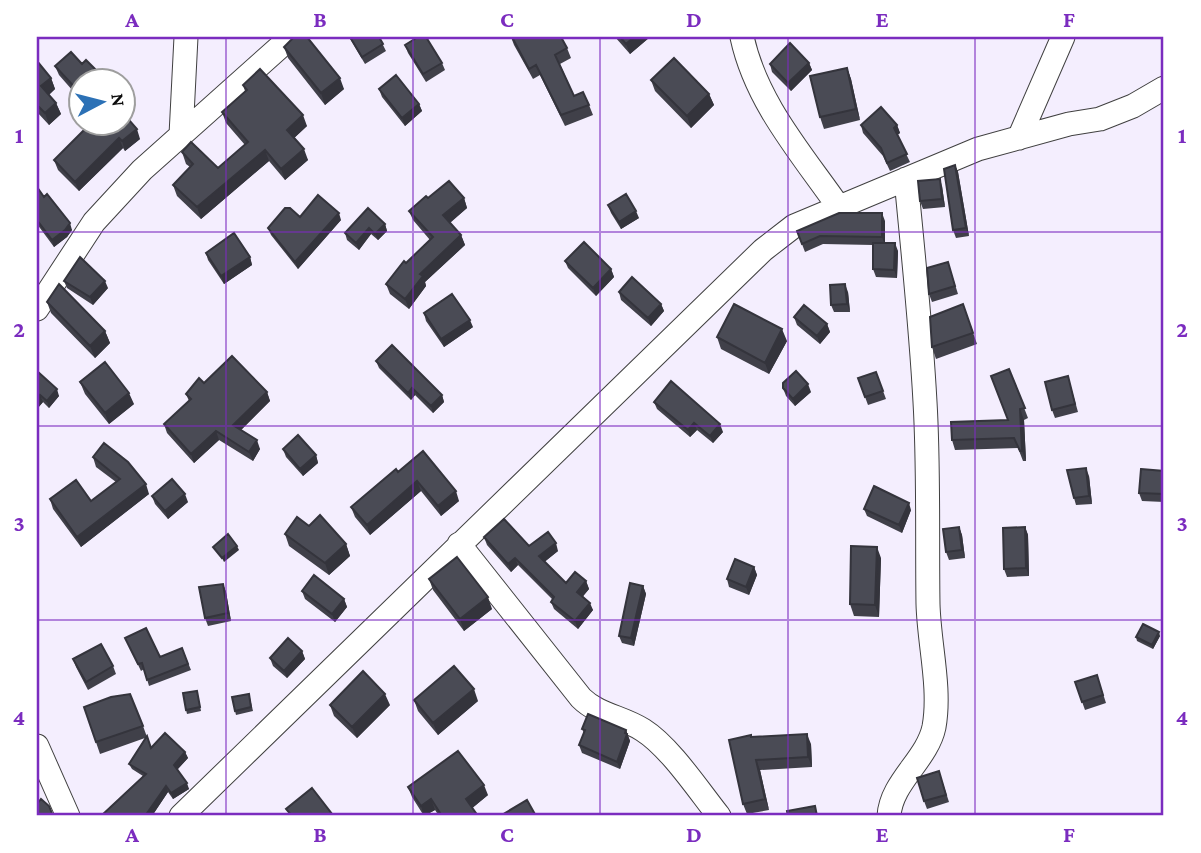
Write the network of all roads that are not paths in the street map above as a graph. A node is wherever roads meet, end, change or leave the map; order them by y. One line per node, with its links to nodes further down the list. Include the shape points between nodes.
1 (186, 37): 6 (street)
2 (290, 37): 6 (street)
3 (742, 37): 9 (street, via 754,79 769,108)
4 (1063, 37): 7 (street)
5 (1164, 88): 7 (street, via 1100,119)
6 (181, 135): 10 (street, via 94,222)
7 (1019, 138): 8 (street, via 978,149)
8 (906, 179): 9 (street); 16 (street, via 926,406 928,620 935,694 934,727 925,750 899,787)
9 (838, 206): 11 (street, via 794,226 763,250)
10 (37, 309)
11 (459, 544): 14 (street); 15 (street, via 581,698 591,708 643,730 655,740)
12 (37, 746): 13 (street)
13 (68, 816)
14 (181, 816)
15 (719, 816)
16 (889, 816)

